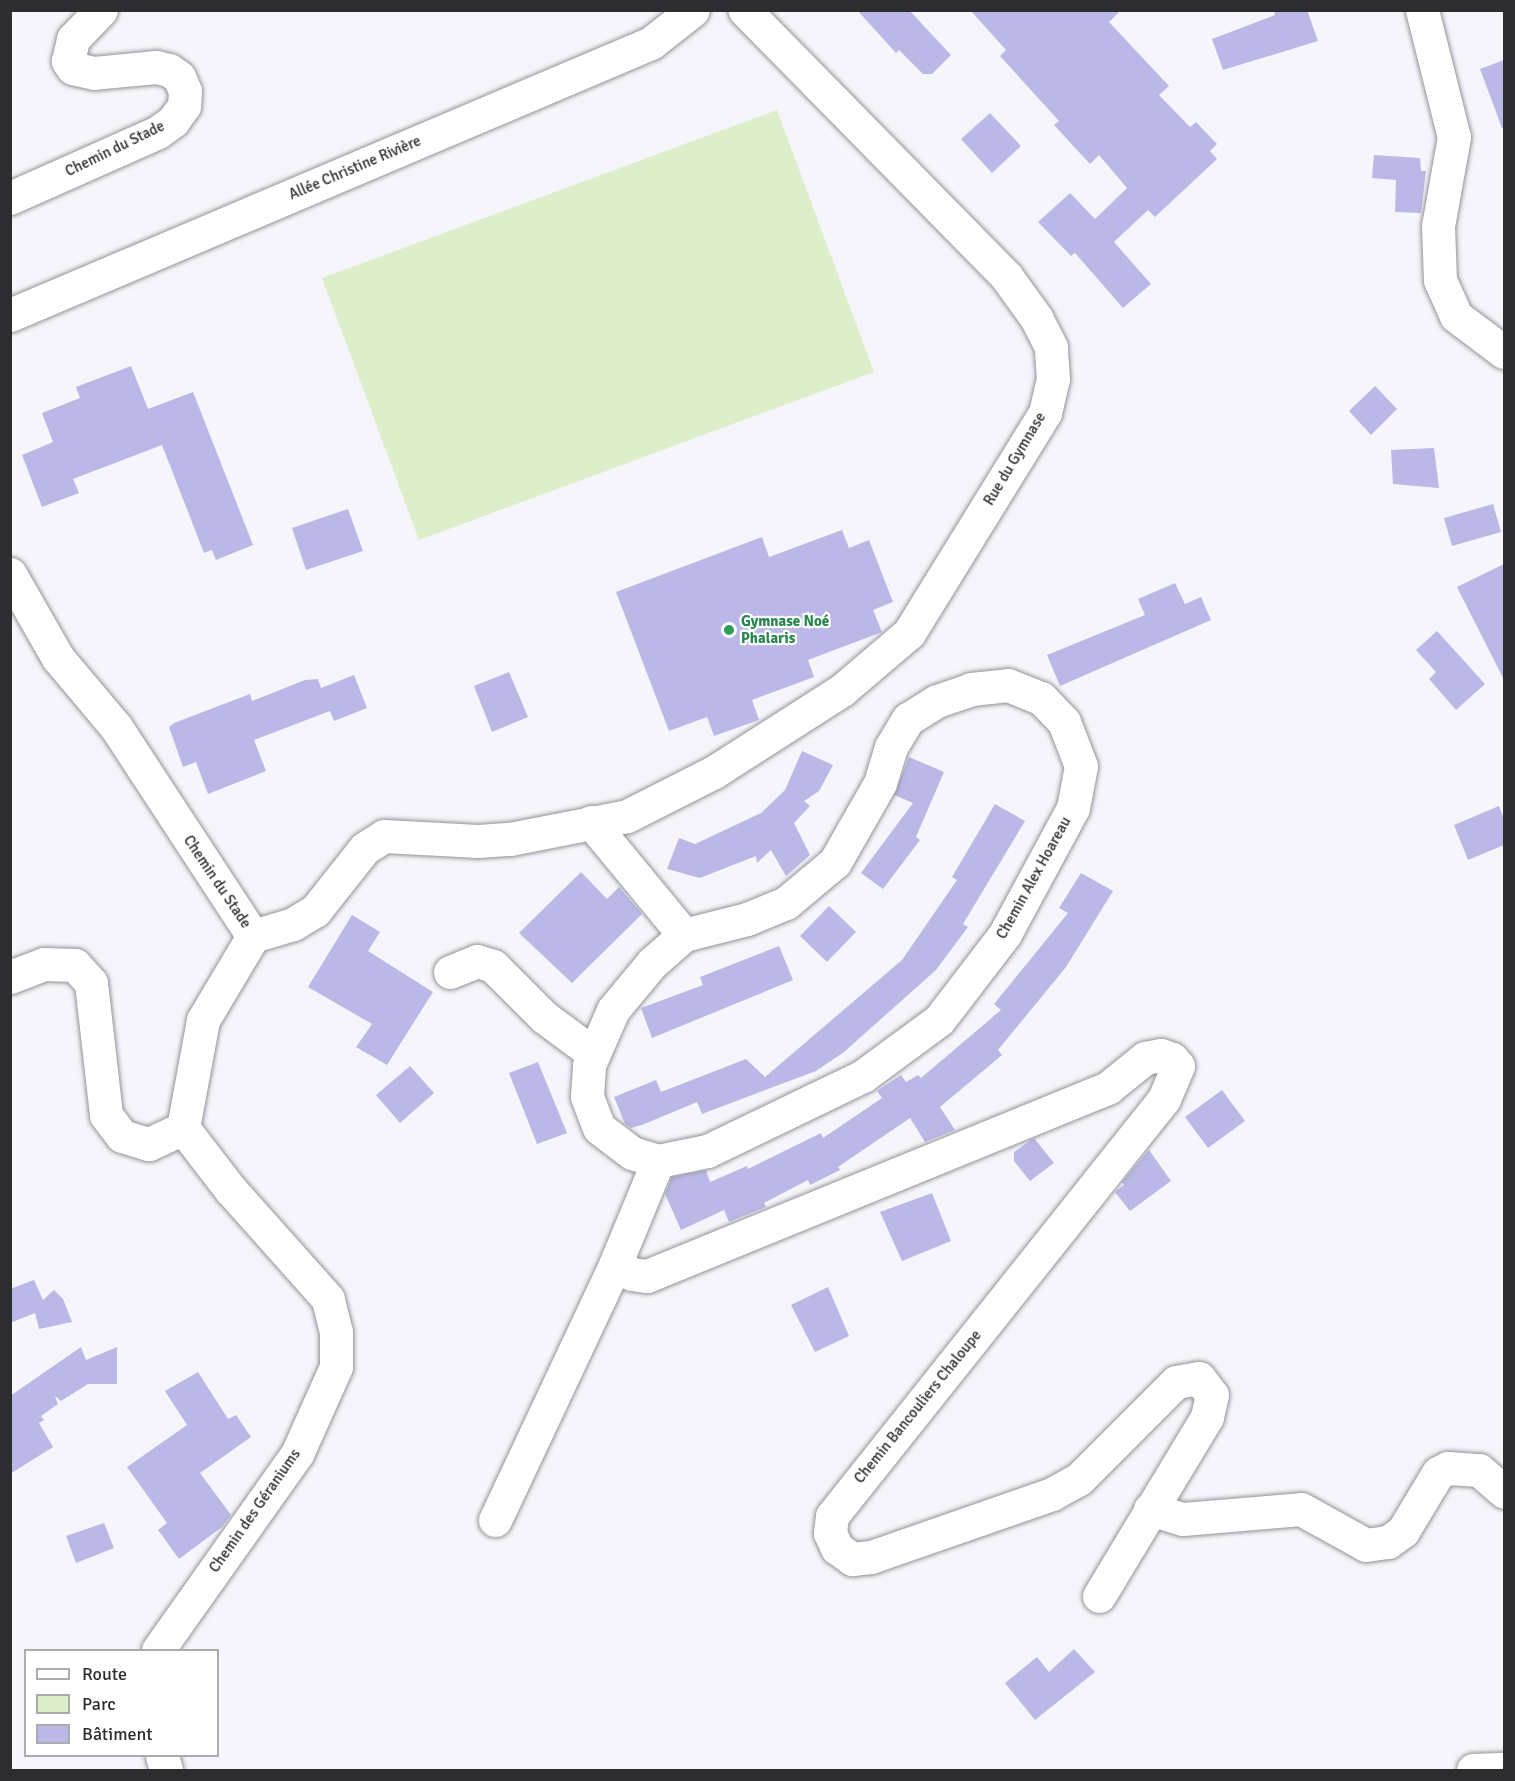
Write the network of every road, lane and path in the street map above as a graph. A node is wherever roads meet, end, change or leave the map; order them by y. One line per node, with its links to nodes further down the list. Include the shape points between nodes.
1 (101, 10): 5 (street, Chemin du Stade, via 73,39 68,61 73,68 94,73 156,67 169,70 179,77 185,91 184,106 158,132)
2 (693, 10): 6 (street, Allée Christine Rivière, via 651,43)
3 (745, 10): 9 (street, Rue du Gymnase, via 1006,276 1037,319 1051,347 1053,378 1045,413 909,633 842,690 714,772 627,816)
4 (1422, 10): 7 (street, via 1454,137 1438,226 1440,280 1456,315)
5 (10, 198)
6 (10, 315)
7 (1504, 352)
8 (10, 574): 11 (street, Chemin du Stade, via 58,658 116,727)
9 (591, 822): 10 (street); 11 (street, Chemin du Stade, via 478,841 384,836 365,848 315,911 293,924)
10 (684, 935): 14 (street, Chemin Alex Hoareau, via 652,963 613,1010); 16 (street, Chemin Alex Hoareau, via 747,919 786,903 835,862 880,783 891,747 908,719 937,701 971,689 1008,685 1041,698 1064,722 1081,766 1073,807 1005,934 939,1020 863,1076 707,1151)
11 (253, 936): 15 (street, via 203,1020)
12 (450, 972): 14 (street, via 477,961 493,966 543,1017)
13 (10, 977): 15 (street, via 44,964 75,964 92,983 106,1115 122,1136 149,1144)
14 (594, 1054): 16 (street, Chemin Alex Hoareau, via 587,1096 599,1128 632,1154)
15 (183, 1128): 22 (street, Chemin des Géraniums, via 230,1189 328,1299 336,1332 336,1367 297,1454)
16 (658, 1161): 17 (street)
17 (615, 1264): 19 (street, Chemin Bancouliers Chaloupe, via 632,1274 647,1275 1109,1087 1145,1058 1161,1055 1172,1059 1178,1066 1164,1100 857,1482 832,1516 830,1533 837,1548 852,1559 871,1557 1052,1494 1079,1479 1176,1382 1199,1378 1212,1395 1208,1417); 20 (street)
18 (1504, 1492): 19 (street, via 1479,1470 1448,1467 1438,1473 1403,1531 1388,1542 1366,1545 1301,1509 1183,1519)
19 (1150, 1509): 21 (street)
20 (495, 1520)
21 (1099, 1596)
22 (159, 1649)
23 (1504, 1769): 24 (street)
24 (1473, 1770)

